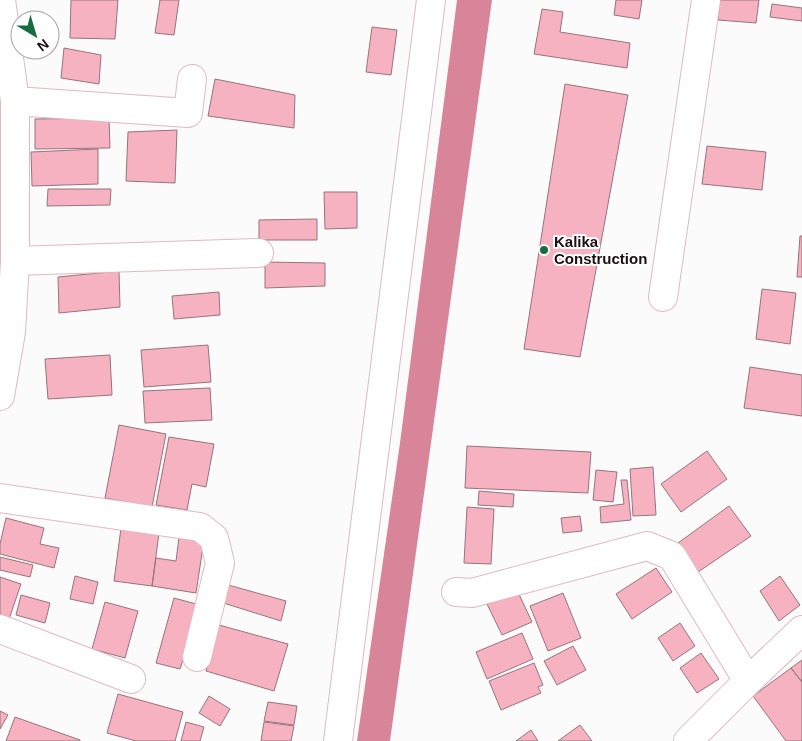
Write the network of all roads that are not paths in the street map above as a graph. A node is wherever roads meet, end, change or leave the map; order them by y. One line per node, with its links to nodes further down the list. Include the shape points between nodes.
1 (1, 0): 5 (street)
2 (431, 0): 17 (street)
3 (706, 0): 8 (street)
4 (192, 79): 5 (street, via 188,113)
5 (15, 101): 7 (street)
6 (259, 254): 7 (street)
7 (15, 260): 9 (street, via 11,332)
8 (663, 297)
9 (0, 396)
10 (0, 498): 14 (street, via 200,527 214,538 220,563)
11 (456, 592): 16 (street, via 472,593 647,546 672,556)
12 (0, 629): 15 (street)
13 (802, 630): 16 (street)
14 (197, 657)
15 (131, 679)
16 (748, 680): 18 (street)
17 (338, 741)
18 (688, 741)

